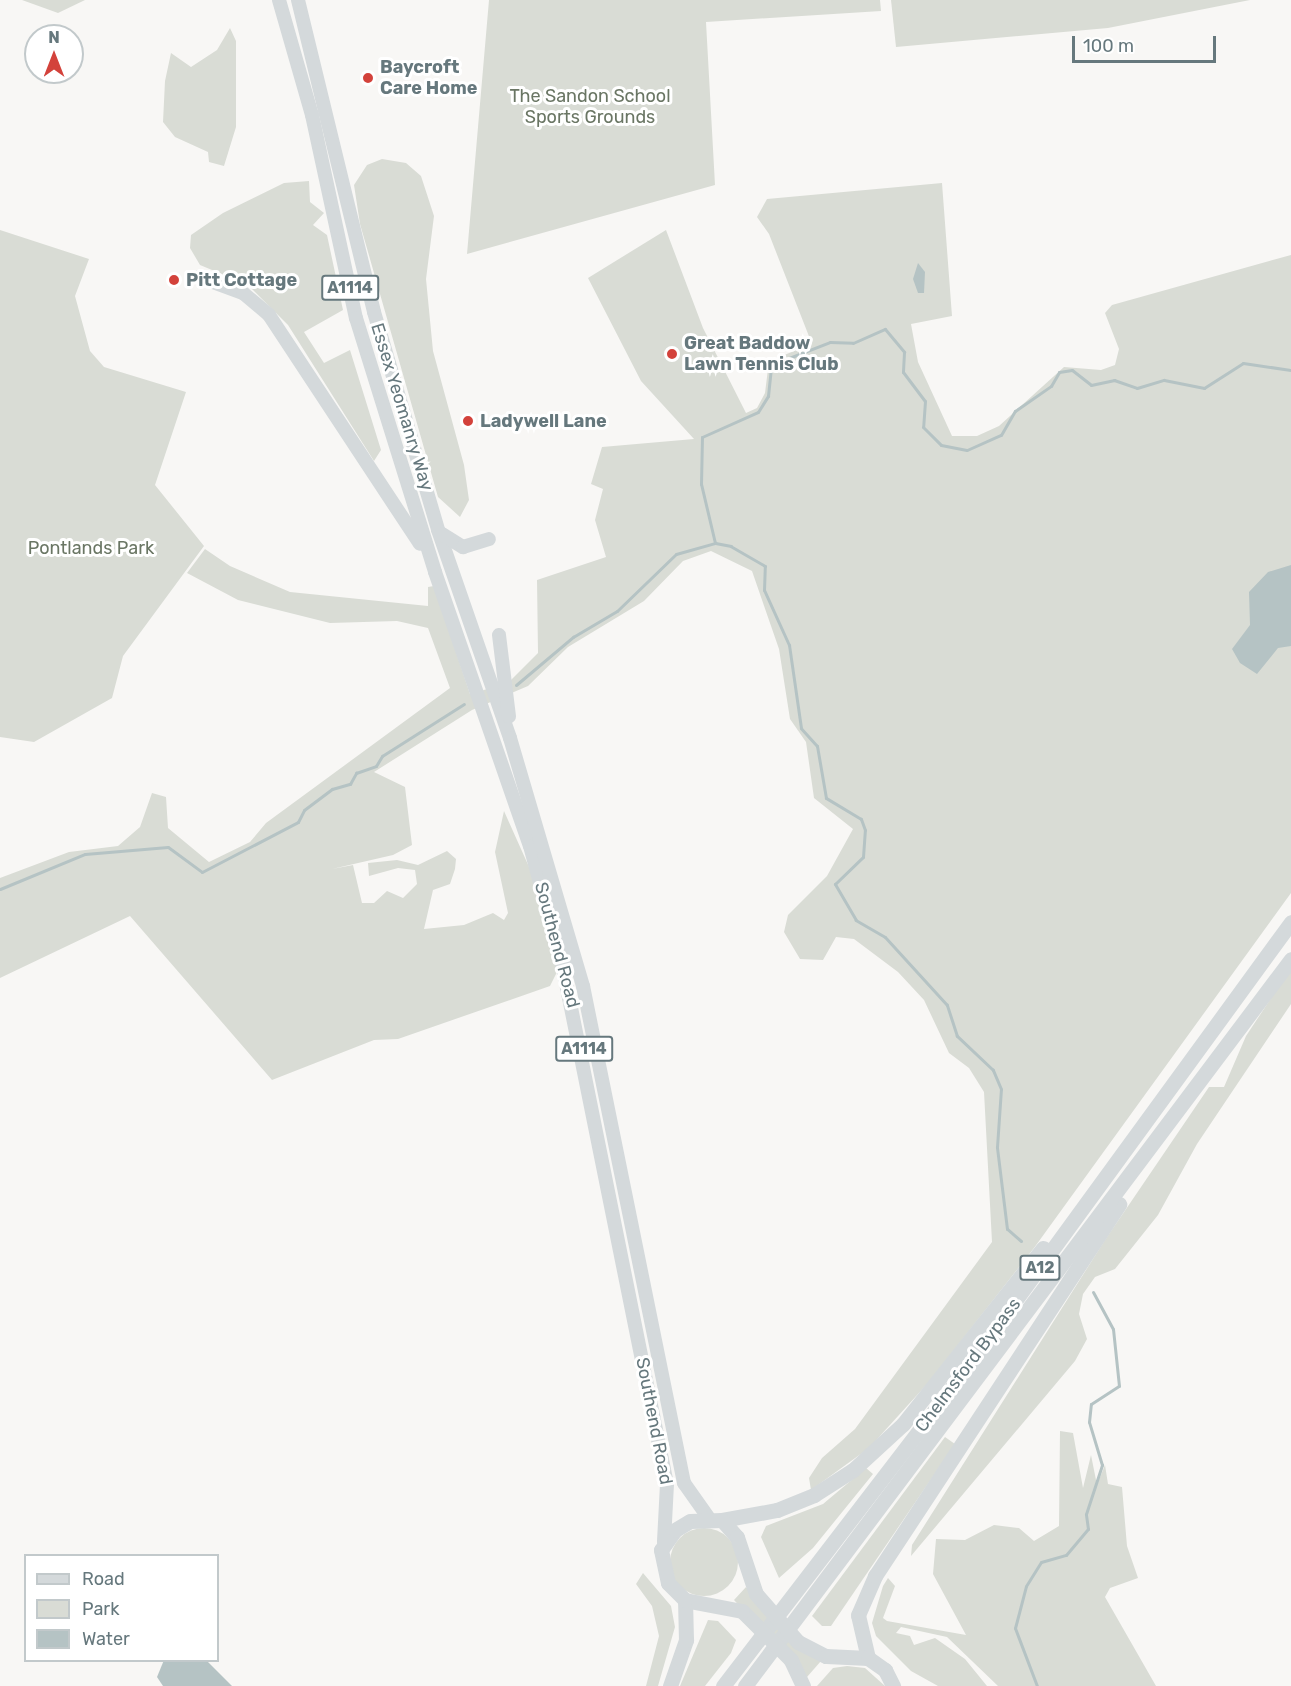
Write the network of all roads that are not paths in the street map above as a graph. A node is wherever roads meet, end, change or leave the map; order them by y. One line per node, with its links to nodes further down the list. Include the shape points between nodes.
1 (279, 0): 6 (main road, Essex Yeomanry Way / A1114, via 312,115 356,318)
2 (298, 0): 4 (main road, Essex Yeomanry Way / A1114, via 374,312)
3 (199, 277): 6 (main road, via 243,294 268,315)
4 (438, 530): 5 (main road, via 454,546); 8 (main road, Essex Yeomanry Way / A1114)
5 (489, 539)
6 (435, 572): 14 (main road, Southend Road / A1114, via 530,846 584,1052 667,1484)
7 (499, 635): 8 (main road)
8 (510, 738): 13 (main road, Southend Road / A1114, via 597,1039 635,1256 684,1483)
9 (1291, 922): 11 (highway, Chelmsford Bypass / A12)
10 (1291, 959): 12 (highway, Chelmsford Bypass / A12)
11 (1259, 973): 13 (highway, A12, via 903,1424 853,1470 814,1495 777,1510); 18 (highway, Chelmsford Bypass / A12)
12 (1221, 1048): 16 (highway, A12, via 874,1576 858,1615); 19 (highway, Chelmsford Bypass / A12)
13 (715, 1519): 14 (highway, via 690,1521); 16 (highway, via 737,1537 756,1594 798,1642 826,1656)
14 (664, 1542): 15 (highway, via 664,1575)
15 (685, 1600): 17 (highway, via 686,1640); 20 (highway, via 742,1611 791,1660)
16 (868, 1659): 21 (highway, via 885,1670)
17 (670, 1686)
18 (723, 1686)
19 (745, 1686)
20 (804, 1686)
21 (893, 1686)

